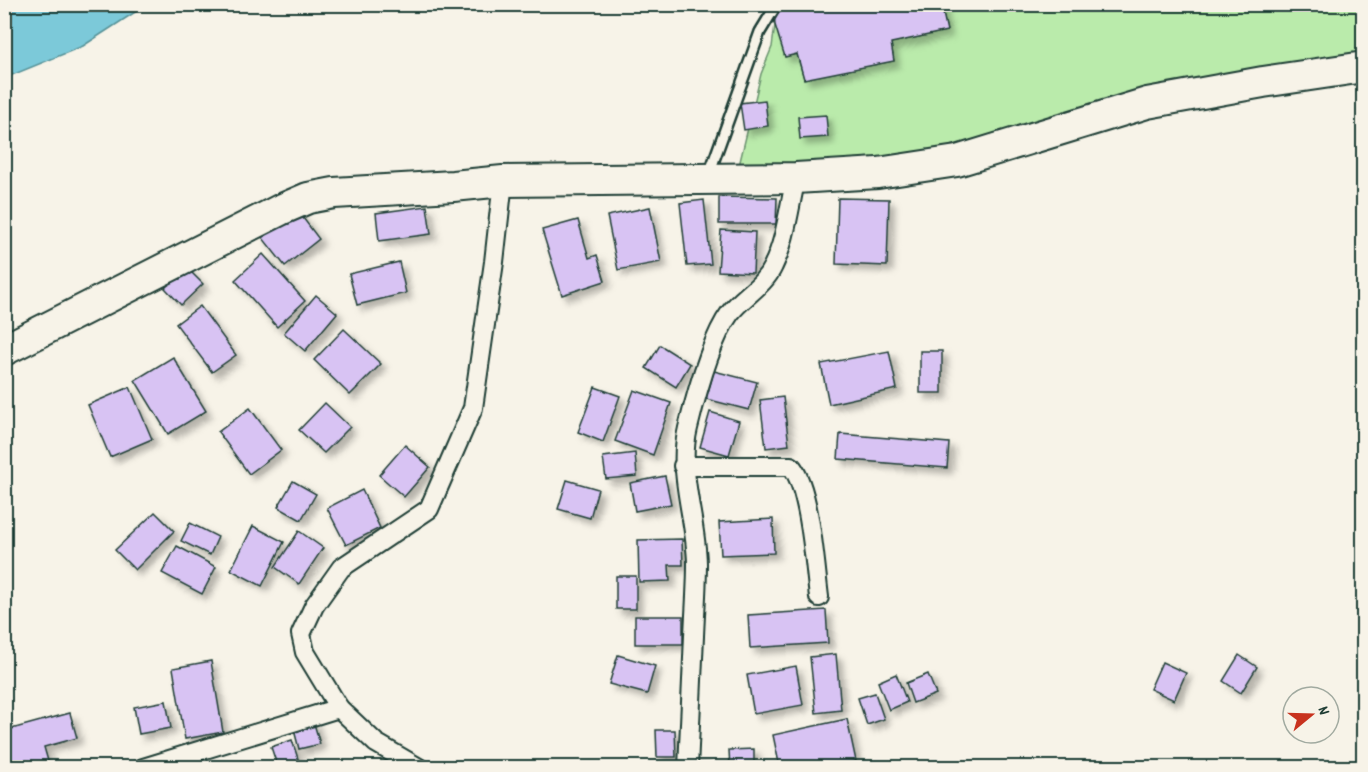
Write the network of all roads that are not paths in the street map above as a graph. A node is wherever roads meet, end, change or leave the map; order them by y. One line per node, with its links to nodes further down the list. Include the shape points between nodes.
1 (777, 4): 4 (lane, via 760,32)
2 (1364, 67): 3 (highway, via 1147,103 957,161 878,173)
3 (796, 178): 4 (highway); 7 (street, via 773,268 732,311 708,360 688,428)
4 (707, 179): 5 (highway)
5 (503, 181): 6 (highway, via 308,198); 9 (street, via 473,408 429,509 341,568 314,606 301,634 305,652)
6 (9, 348)
7 (683, 466): 8 (street, via 791,466 798,473 810,524); 12 (street, via 697,562)
8 (819, 597)
9 (339, 708): 10 (street); 11 (street, via 376,743)
10 (143, 768)
11 (419, 768)
12 (688, 768)

